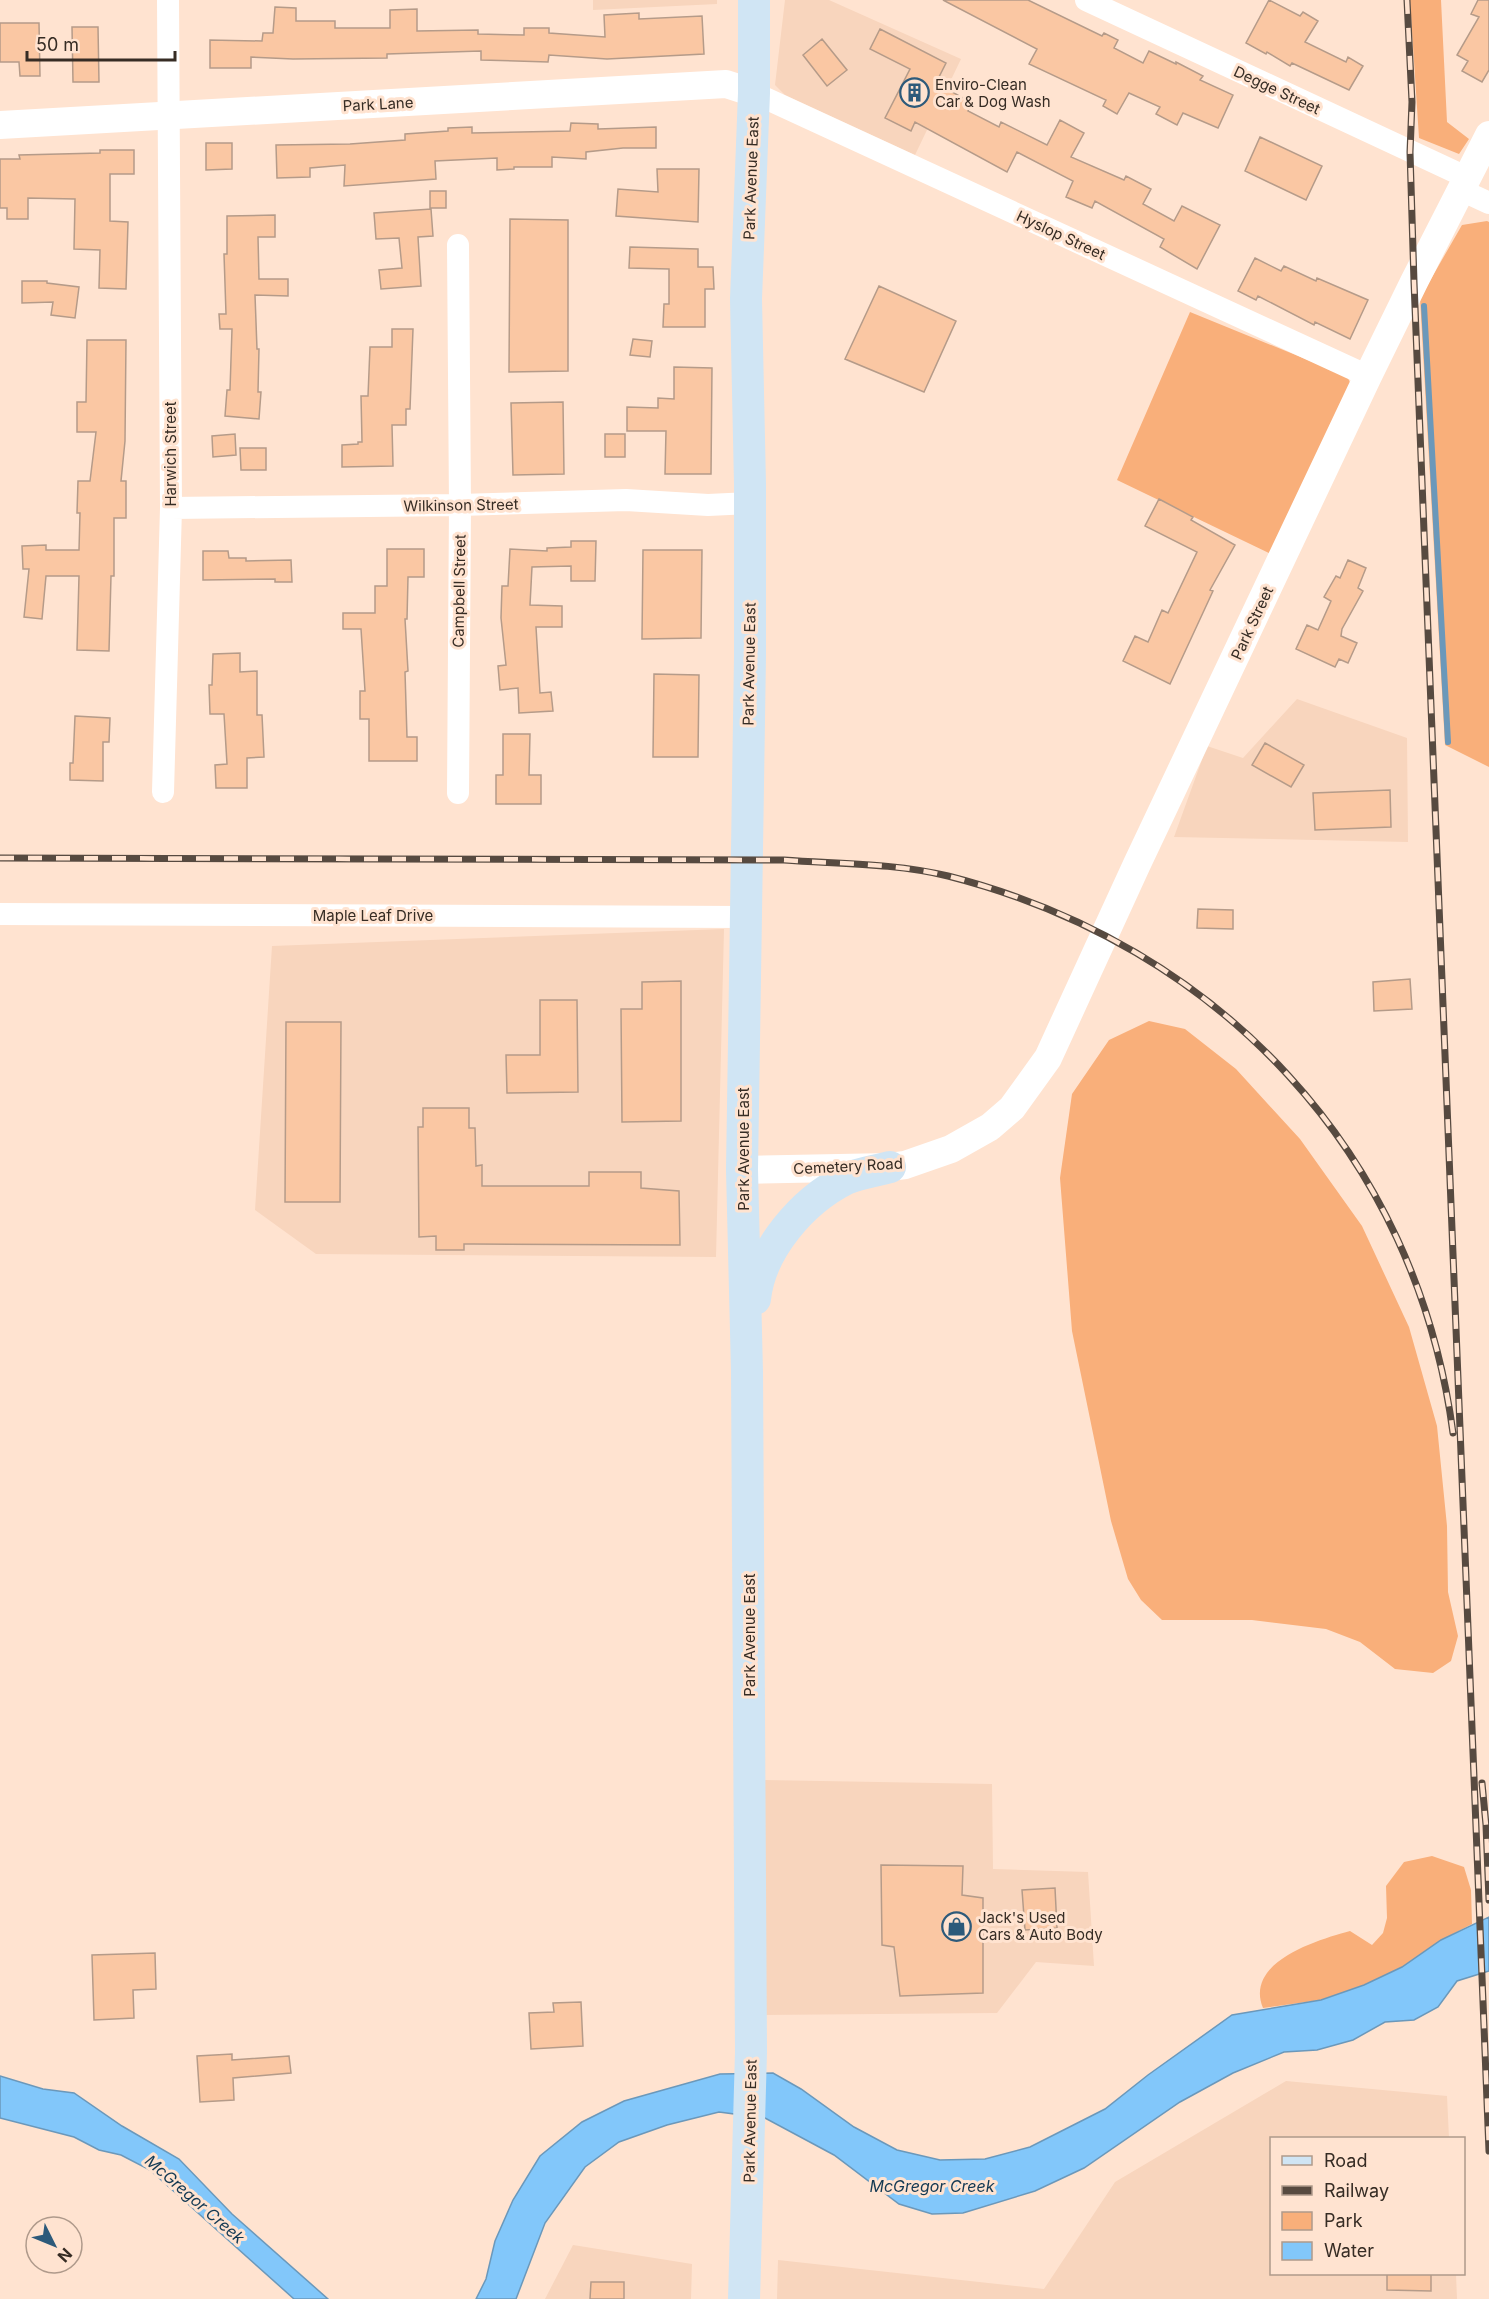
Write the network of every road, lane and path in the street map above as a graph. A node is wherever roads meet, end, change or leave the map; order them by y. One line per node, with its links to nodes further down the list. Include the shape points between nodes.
1 (168, 0): 5 (street, Harwich Street)
2 (754, 0): 4 (main road, Park Avenue East)
3 (1086, 0): 8 (street, Degge Street)
4 (754, 93): 5 (street, Park Lane, via 726,84); 11 (street, Hyslop Street); 12 (main road, Park Avenue East, via 746,299)
5 (168, 117): 6 (street, Park Lane); 14 (street, Harwich Street)
6 (0, 125)
7 (1489, 135): 8 (street, Park Street)
8 (1465, 184): 9 (street, Degge Street); 11 (street, Park Street)
9 (1489, 203)
10 (458, 245): 13 (street, Campbell Street)
11 (1368, 376): 19 (street, Park Street, via 1048,1058)
12 (750, 503): 13 (street, Wilkinson Street, via 708,505 626,500); 18 (main road, Park Avenue East)
13 (460, 506): 14 (street, Wilkinson Street); 16 (street, Campbell Street)
14 (171, 508): 15 (street, Harwich Street)
15 (163, 792)
16 (458, 793)
17 (0, 914): 18 (street, Maple Leaf Drive)
18 (745, 917): 21 (main road, Park Avenue East)
19 (1012, 1108): 20 (street, Cemetery Road, via 990,1127 951,1149)
20 (890, 1167): 21 (street, Cemetery Road); 22 (main road, via 847,1179 817,1197 780,1238 756,1283)
21 (742, 1170): 22 (main road, Park Avenue East)
22 (747, 1372): 23 (main road, Park Avenue East, via 751,2052)
23 (742, 2299)

